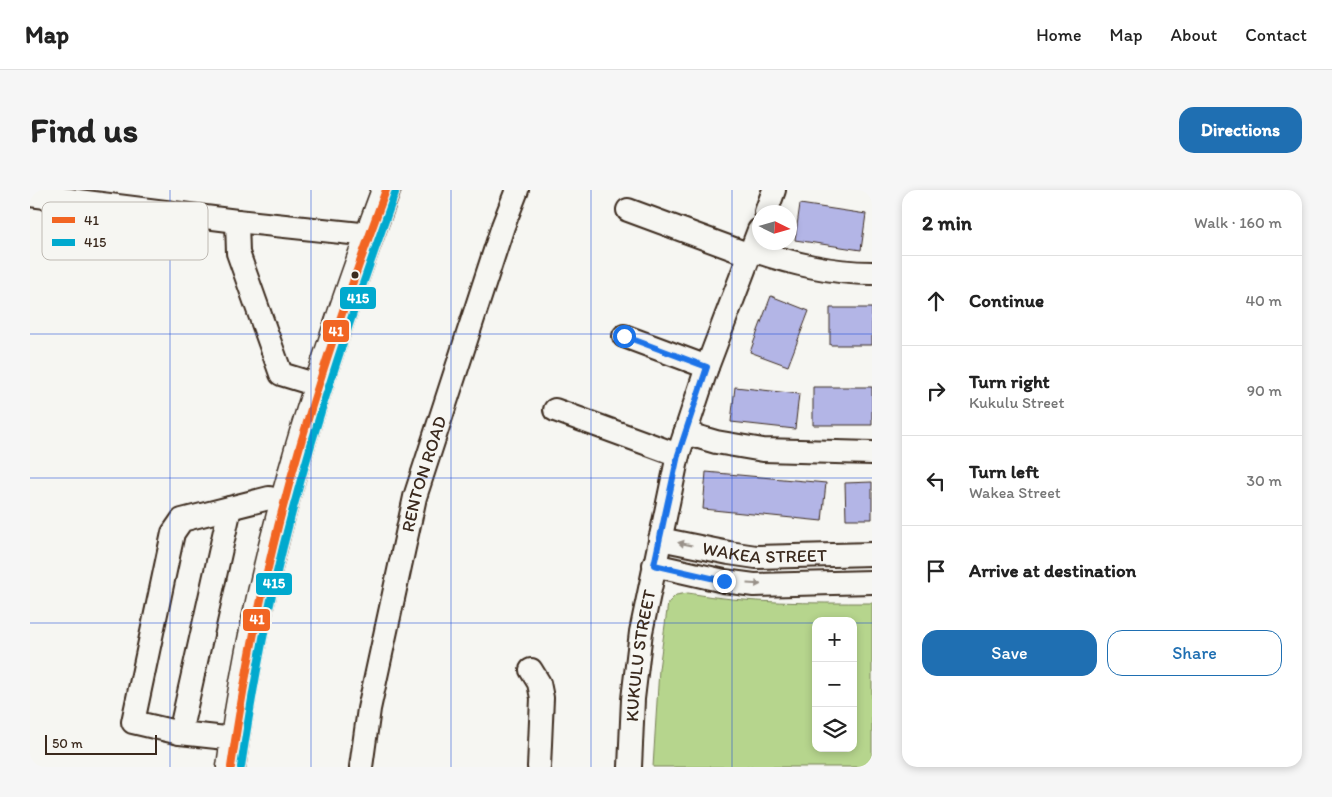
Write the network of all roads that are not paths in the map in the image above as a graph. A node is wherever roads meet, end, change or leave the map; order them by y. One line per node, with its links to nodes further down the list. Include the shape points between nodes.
1 (386, 190): 10 (main road)
2 (516, 190): 32 (street, RENTON ROAD, via 415,497 369,709)
3 (774, 190): 6 (street)
4 (30, 196): 5 (street)
5 (80, 202)
6 (769, 205)
7 (628, 210): 11 (street)
8 (208, 217): 9 (street)
9 (237, 221): 10 (street); 17 (street, via 238,253 281,374)
10 (370, 235): 17 (main road)
11 (752, 244)
12 (752, 250): 16 (street, KUKULU STREET)
13 (764, 250): 14 (street, via 787,262)
14 (872, 273)
15 (624, 336): 16 (street)
16 (707, 367): 19 (street, KUKULU STREET)
17 (317, 385): 22 (main road)
18 (555, 410): 21 (street)
19 (684, 433): 20 (street, via 763,450); 21 (street, KUKULU STREET)
20 (872, 453)
21 (678, 455): 24 (street, KUKULU STREET)
22 (283, 501): 23 (street, via 269,498); 30 (main road)
23 (230, 508): 29 (street); 29 (street, via 182,520 173,533 133,722)
24 (660, 539): 25 (street, WAKEA STREET, one-way to 24, via 756,557); 26 (street, KUKULU STREET)
25 (872, 554)
26 (654, 565): 27 (street, WAKEA STREET, one-way to 27, via 754,585); 34 (street, KUKULU STREET, via 638,648)
27 (872, 582)
28 (531, 670): 33 (street, via 539,683 542,698)
29 (180, 733): 30 (street)
30 (235, 738): 31 (main road)
31 (231, 767)
32 (361, 767)
33 (539, 767)
34 (630, 767)

